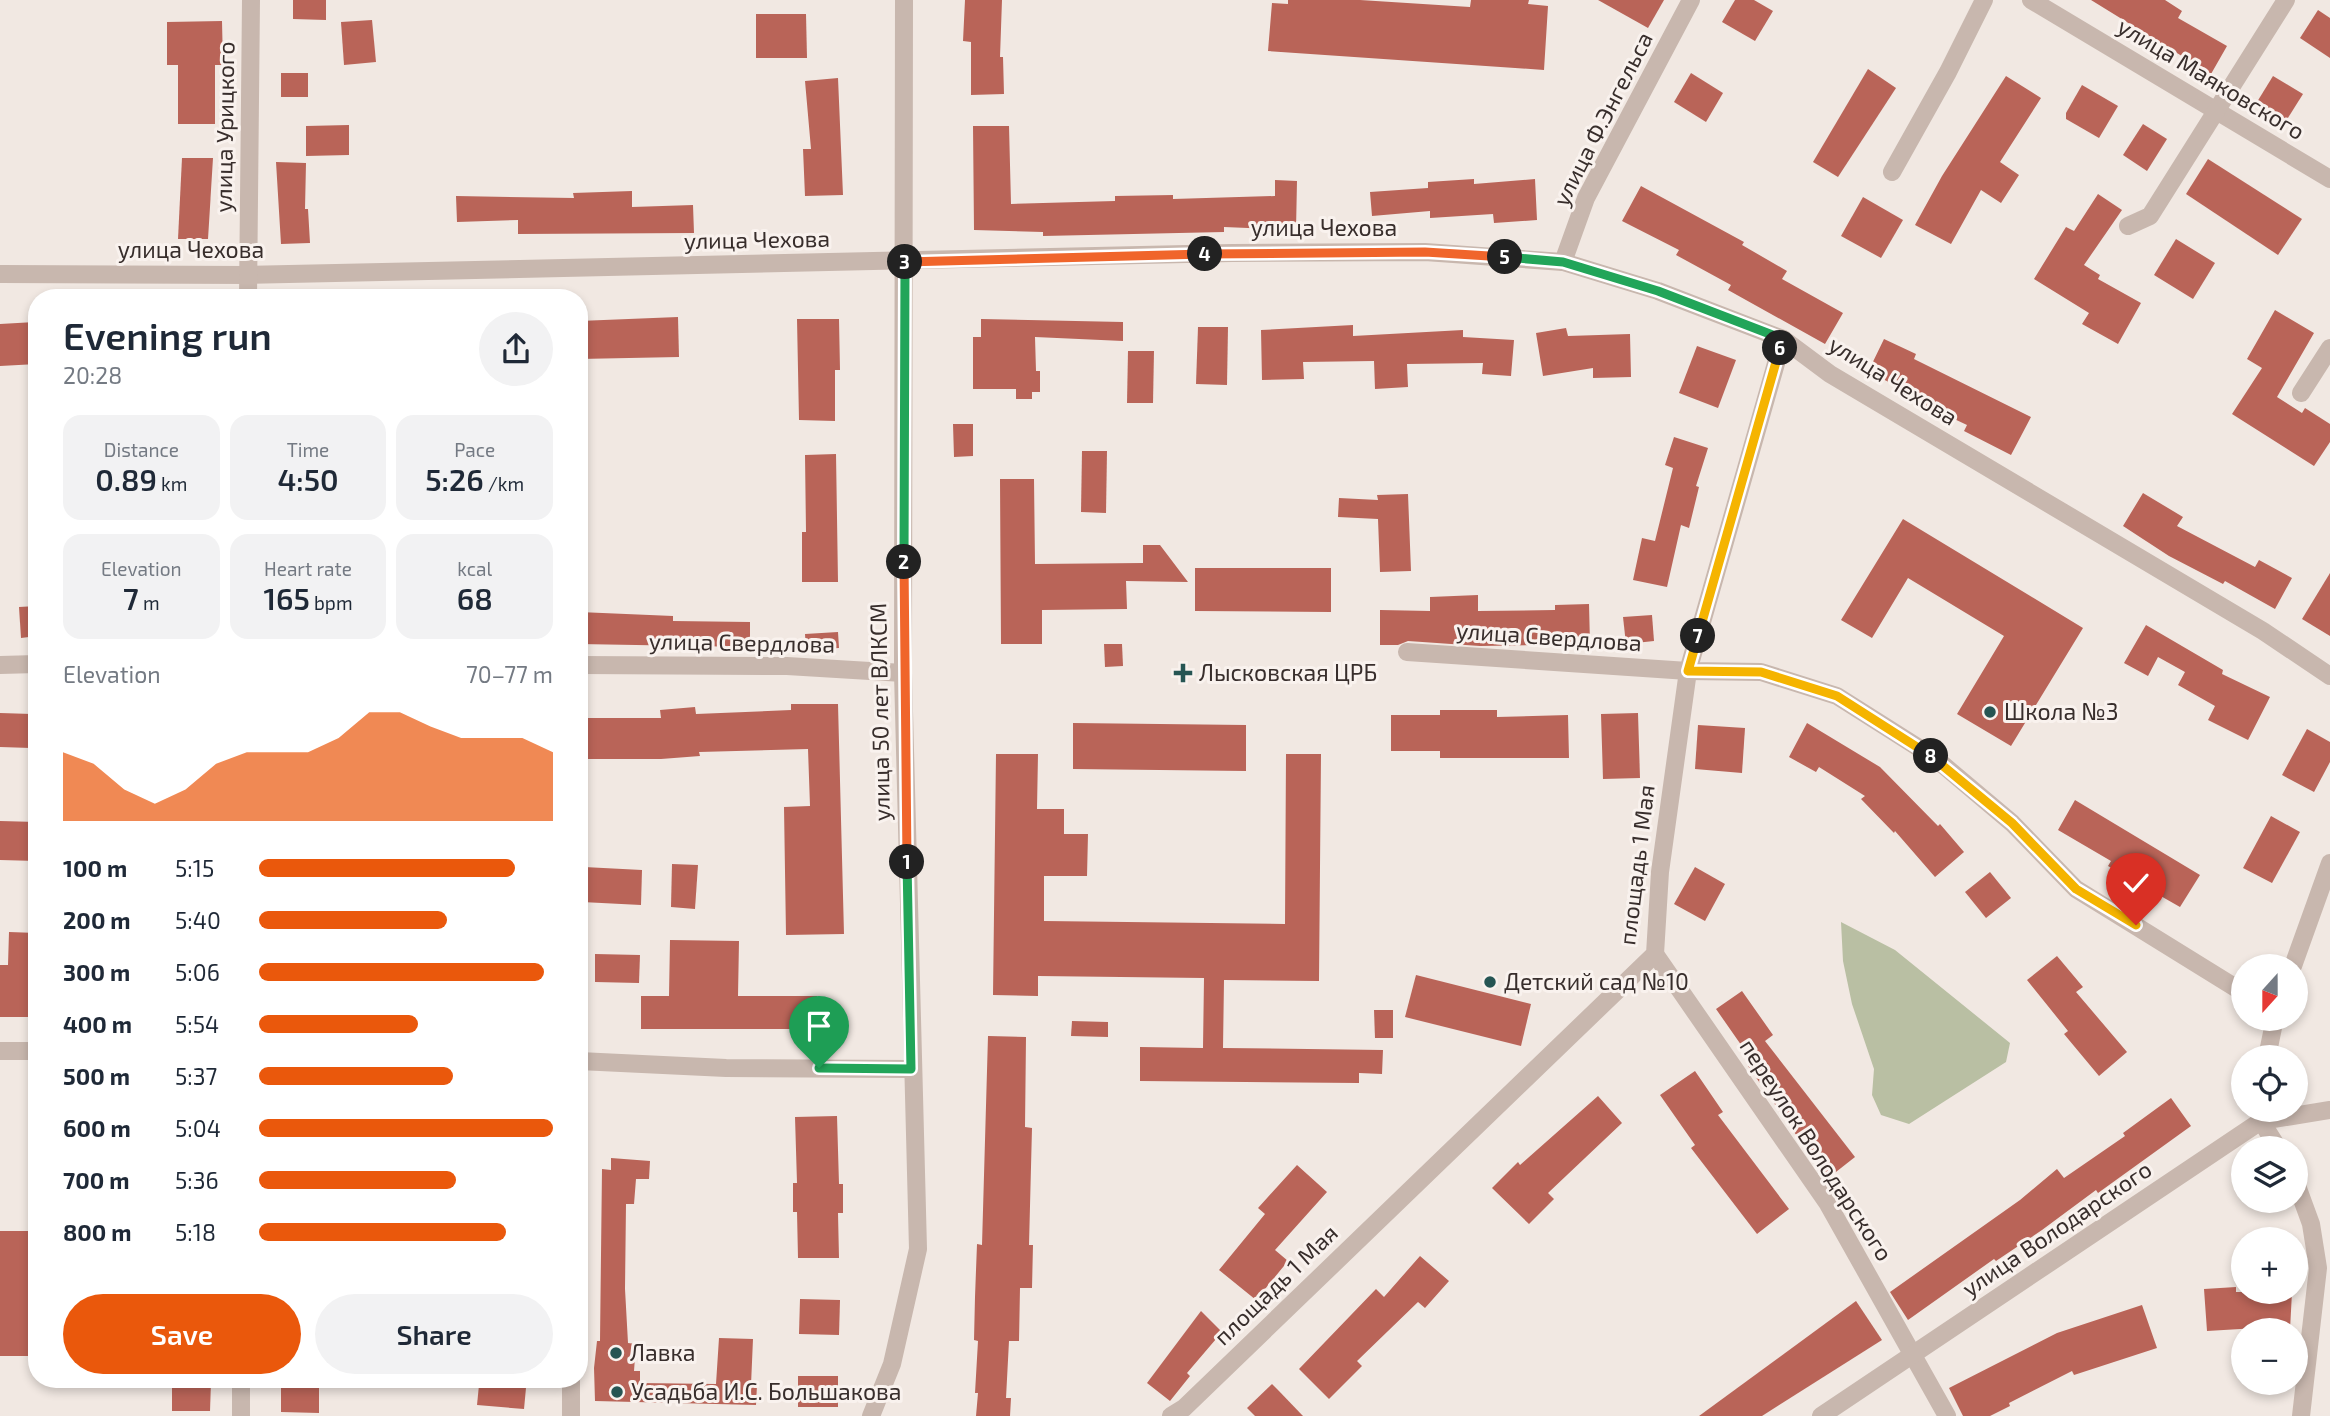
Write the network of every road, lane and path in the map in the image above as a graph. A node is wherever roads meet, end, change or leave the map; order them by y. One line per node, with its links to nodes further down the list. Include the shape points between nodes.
1 (251, 0): 14 (street, улица Урицкого)
2 (904, 0): 11 (street, улица 50 лет ВЛКСМ)
3 (1691, 0): 12 (street, улица Ф.Энгельса, via 1591,188)
4 (1984, 0): 8 (street)
5 (2031, 0): 7 (street, улица Маяковского)
6 (2286, 0): 7 (street)
7 (2216, 110): 9 (street, улица Маяковского); 10 (street, via 2150,216)
8 (1892, 173)
9 (2330, 179)
10 (2128, 226)
11 (905, 262): 12 (street, улица Чехова, via 1411,252); 14 (street, улица Чехова); 24 (street, улица 50 лет ВЛКСМ)
12 (1563, 262): 16 (street, улица Чехова, via 1658,291)
13 (0, 274): 14 (street, улица Чехова)
14 (248, 275): 15 (street, улица Урицкого)
15 (248, 289)
16 (1783, 339): 23 (street, площадь 1 Мая); 25 (street, улица Чехова, via 1830,374 2263,631)
17 (2330, 348): 18 (street)
18 (2301, 393)
19 (1407, 652): 23 (street, улица Свердлова)
20 (0, 664): 21 (street)
21 (28, 664)
22 (588, 665): 24 (street, улица Свердлова, via 787,666)
23 (1688, 671): 27 (street, площадь 1 Мая, via 1660,872); 29 (street, улица Свердлова, via 1761,672 1837,696 1935,758 2012,823 2076,889)
24 (903, 673): 33 (street, улица 50 лет ВЛКСМ)
25 (2330, 676)
26 (2330, 863): 28 (street)
27 (1655, 954): 38 (street, переулок Володарского, via 1828,1205); 44 (street, площадь 1 Мая)
28 (2297, 954)
29 (2231, 985)
30 (0, 1051): 31 (street)
31 (28, 1051)
32 (588, 1061): 33 (street)
33 (911, 1069): 43 (street, улица 50 лет ВЛКСМ, via 918,1249 892,1364)
34 (2330, 1110): 35 (street, улица Володарского)
35 (2308, 1112)
36 (2252, 1122): 38 (street, улица Володарского)
37 (2307, 1213): 47 (street, via 2318,1268)
38 (1914, 1354): 45 (street, улица Володарского); 46 (street, переулок Володарского)
39 (241, 1388): 41 (street)
40 (571, 1388): 42 (street)
41 (241, 1416)
42 (571, 1416)
43 (871, 1416)
44 (1171, 1416)
45 (1821, 1416)
46 (1947, 1416)
47 (2301, 1416)

